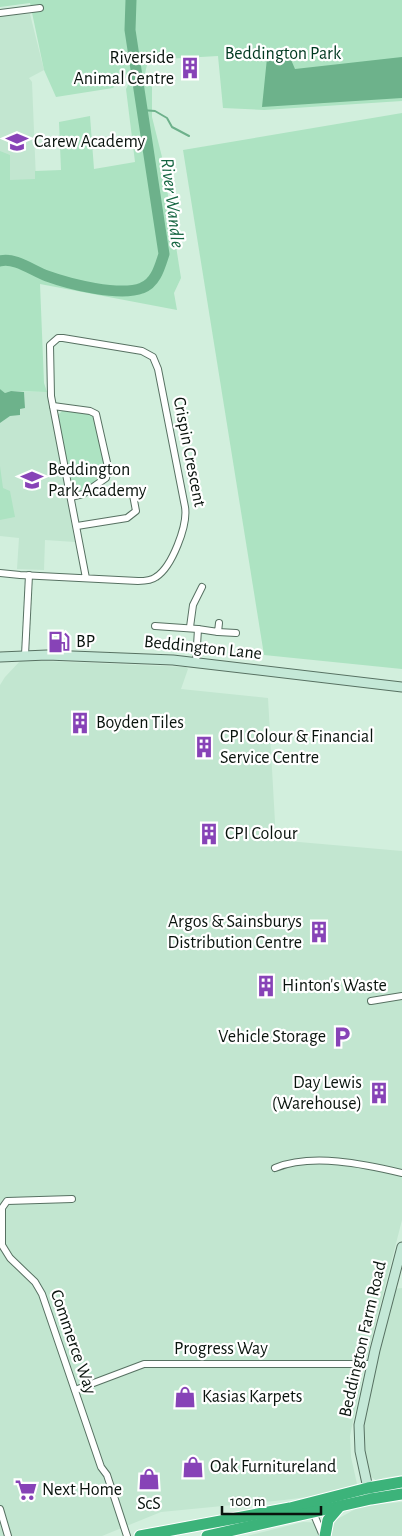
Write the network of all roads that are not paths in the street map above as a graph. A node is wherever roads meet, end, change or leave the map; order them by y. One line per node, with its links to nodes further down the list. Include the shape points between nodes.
1 (40, 8): 2 (street)
2 (0, 13)
3 (53, 406): 5 (street); 5 (street, via 96,414 108,467 106,478 83,494); 9 (street, Crispin Crescent, via 49,351 52,342 58,338 133,349 153,357 186,514 184,529 166,567 156,577 138,581)
4 (133, 495): 6 (street, via 136,511 127,518)
5 (71, 497): 6 (street)
6 (77, 526): 9 (street)
7 (0, 573): 8 (street, Crispin Crescent)
8 (29, 575): 9 (street, Crispin Crescent); 17 (street)
9 (86, 578)
10 (202, 586): 13 (street, via 192,605)
11 (219, 623): 15 (street)
12 (155, 626): 13 (street)
13 (190, 627): 14 (street)
14 (198, 629): 15 (street); 19 (street)
15 (218, 632): 16 (street)
16 (236, 633)
17 (25, 655): 18 (main road, Beddington Lane); 19 (main road, Beddington Lane)
18 (0, 657)
19 (196, 662): 20 (main road, Beddington Lane)
20 (402, 687)
21 (402, 996): 22 (street)
22 (371, 1001)
23 (275, 1168): 24 (street, via 290,1162 339,1162 363,1164)
24 (402, 1174)
25 (72, 1199): 29 (street, Commerce Way, via 7,1201 2,1208 1,1239 5,1252 35,1282 42,1294)
26 (402, 1247): 27 (main road, Beddington Farm Road)
27 (397, 1283): 28 (main road, Beddington Farm Road)
28 (372, 1364): 29 (street, Progress Way, via 144,1364); 31 (main road, Beddington Farm Road, via 358,1432)
29 (74, 1390): 37 (street, Commerce Way)
30 (402, 1482): 31 (highway)
31 (369, 1493): 32 (highway); 33 (highway); 34 (highway)
32 (402, 1494)
33 (341, 1505): 34 (highway); 40 (highway, via 328,1520)
34 (311, 1508): 38 (highway); 39 (highway); 40 (street)
35 (0, 1509): 36 (street)
36 (8, 1536)
37 (127, 1536)
38 (140, 1536)
39 (207, 1536)
40 (324, 1536)

